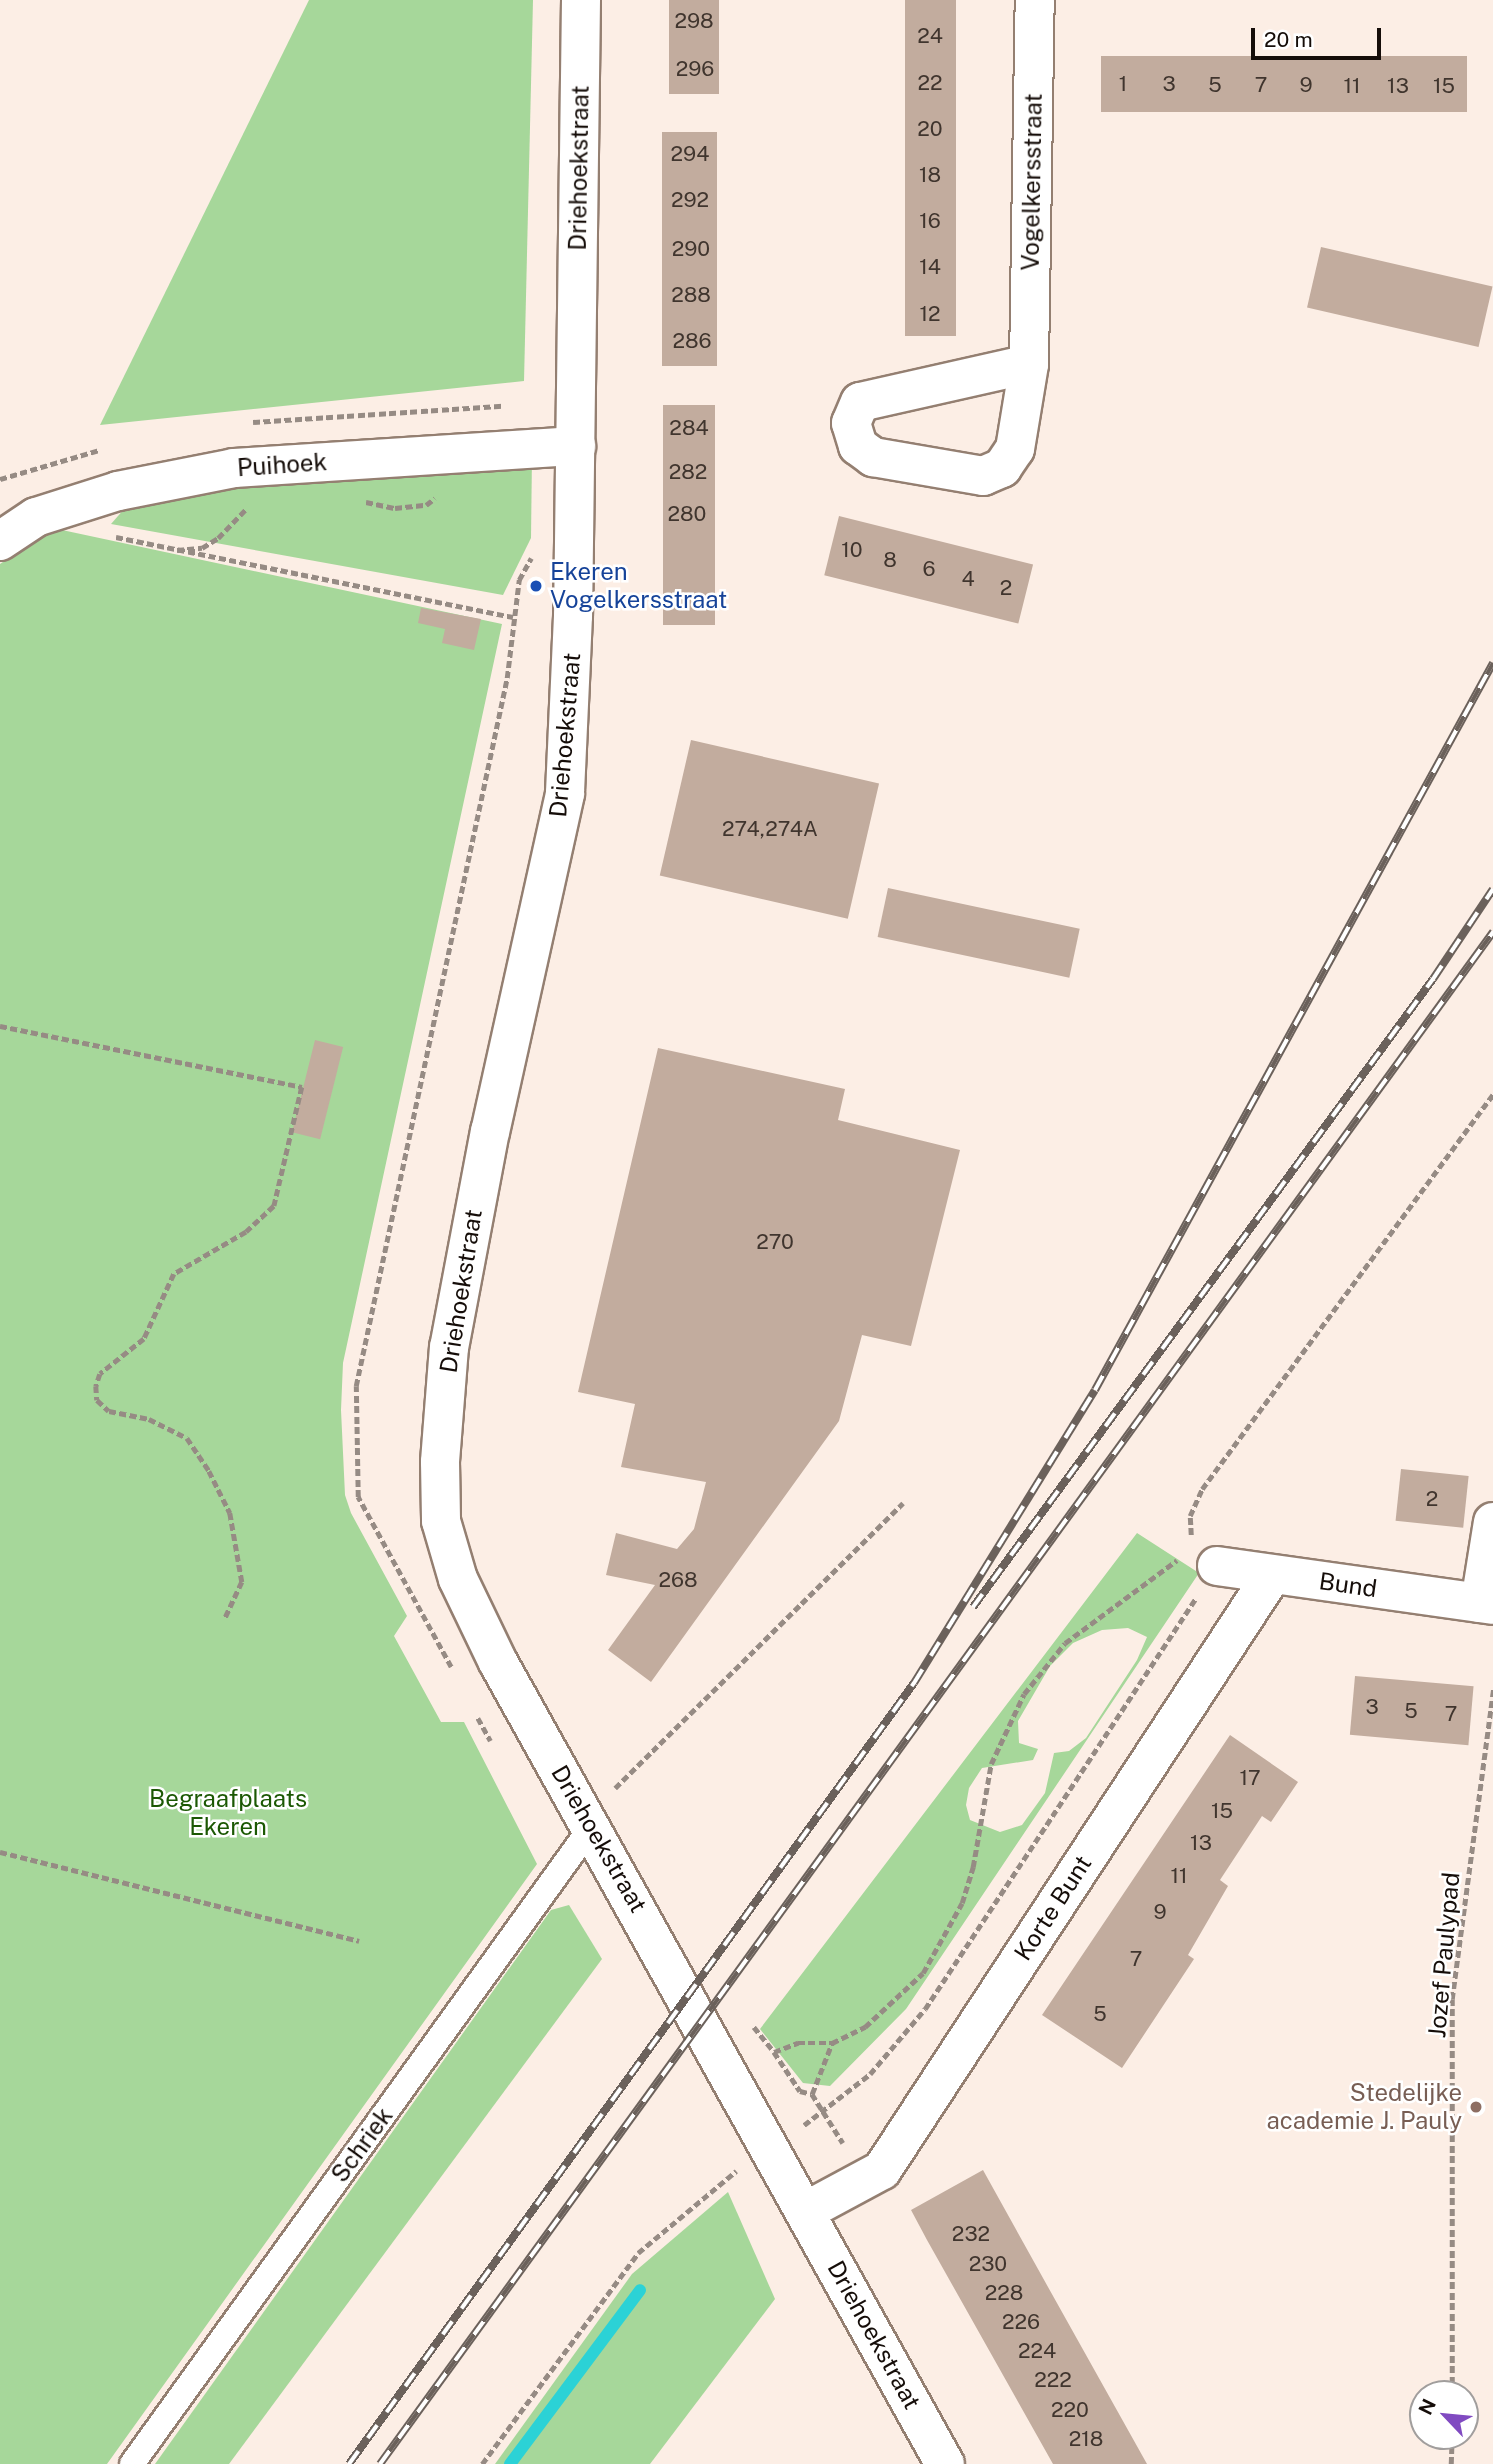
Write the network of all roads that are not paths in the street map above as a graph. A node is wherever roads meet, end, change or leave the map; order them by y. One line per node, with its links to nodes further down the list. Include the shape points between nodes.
1 (581, 0): 4 (street, Driehoekstraat)
2 (1035, 0): 3 (street, Vogelkersstraat)
3 (1029, 364)
4 (576, 446): 5 (street, Puihoek, via 234,468 83,502 36,517); 10 (street, Driehoekstraat, via 565,794 477,1193 449,1347 440,1462 441,1521 458,1579 498,1662)
5 (0, 541)
6 (1493, 1522): 9 (street, Bund)
7 (1206, 1557): 8 (street, Bund)
8 (1272, 1574): 9 (street, Bund); 11 (street, Korte Bunt, via 882,2169)
9 (1487, 1604)
10 (592, 1826): 11 (street, Driehoekstraat); 12 (lane, Schriek)
11 (806, 2211): 13 (street, Driehoekstraat)
12 (132, 2464)
13 (945, 2464)

